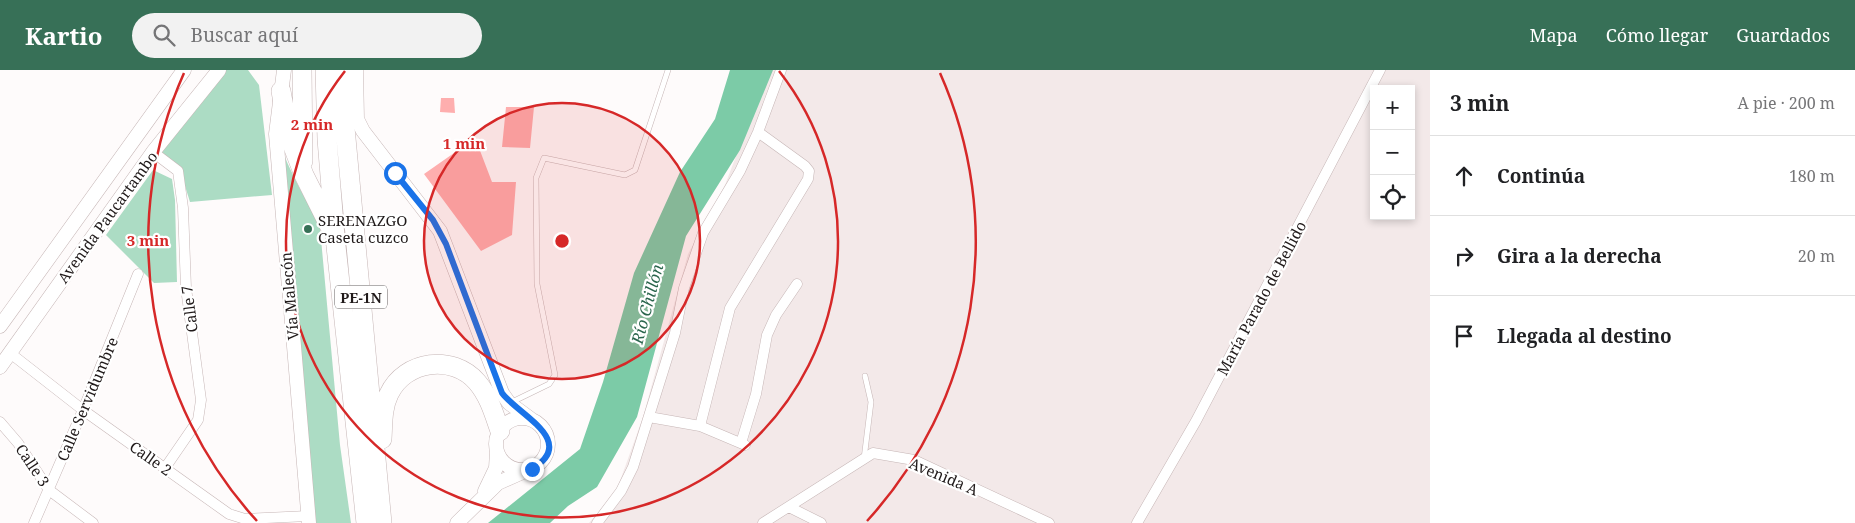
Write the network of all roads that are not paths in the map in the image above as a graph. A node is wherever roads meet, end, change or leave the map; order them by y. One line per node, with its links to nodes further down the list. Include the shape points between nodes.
1 (184, 70): 14 (main road, Avenida Paucartambo)
2 (219, 70): 13 (main road, Avenida Paucartambo)
3 (302, 70): 16 (highway)
4 (325, 70): 17 (highway, PE-1N)
5 (343, 70): 20 (highway, PE-1N, via 344,117)
6 (356, 70): 11 (main road)
7 (668, 70): 25 (lane, via 634,170 625,175 544,158 536,178 537,284 555,375 549,384)
8 (781, 70): 12 (street)
9 (1380, 70): 50 (street, María Parado de Bellido, via 1196,421)
10 (280, 78): 16 (highway, via 289,136); 40 (main road, Vía Malecón, via 276,134)
11 (357, 119): 20 (highway, via 363,217); 25 (main road, via 370,142 440,231 502,393)
12 (758, 132): 27 (street, via 740,171 703,233 684,288 675,333); 30 (street, via 805,166 809,171 808,179 730,308)
13 (153, 152): 15 (main road, Avenida Paucartambo); 34 (street, Calle 7, via 178,171 186,288 201,400 198,420)
14 (119, 162): 15 (main road); 21 (main road, Avenida Paucartambo)
15 (137, 175): 22 (main road, Avenida Paucartambo)
16 (304, 175): 17 (highway)
17 (335, 236): 43 (highway, PE-1N)
18 (138, 274): 26 (street, Calle Servidumbre)
19 (797, 284): 30 (street, via 766,335 743,444)
20 (362, 310): 36 (highway, PE-1N)
21 (0, 326)
22 (10, 353): 23 (main road, Avenida Paucartambo); 26 (street, Calle 2)
23 (0, 367)
24 (865, 376): 33 (lane, via 872,402)
25 (509, 403): 28 (main road)
26 (83, 410): 34 (street, Calle 2); 37 (street, Calle Servidumbre)
27 (649, 417): 30 (street); 46 (street, via 633,467 621,491)
28 (532, 420): 31 (main road, via 517,419); 35 (main road, via 544,430 548,444 544,459)
29 (0, 422): 37 (street, Calle 3)
30 (700, 426)
31 (500, 431): 32 (main road); 36 (highway, via 485,393 469,375 444,365 419,367 403,375 388,395)
32 (497, 452): 35 (main road, via 511,468); 38 (main road, via 493,475)
33 (864, 459): 39 (street, Avenida A); 49 (street, Avenida A, via 873,453 914,460)
34 (165, 468): 40 (street, Calle 2, via 229,514 245,519)
35 (532, 469): 38 (main road, via 498,483)
36 (376, 475): 44 (highway, PE-1N)
37 (48, 490): 41 (street, Calle Servidumbre); 42 (street, Calle 3)
38 (479, 500): 45 (main road)
39 (790, 507): 47 (street, Avenida A); 48 (street)
40 (308, 520)
41 (34, 523)
42 (93, 523)
43 (366, 523)
44 (382, 523)
45 (457, 523)
46 (597, 523)
47 (764, 523)
48 (821, 523)
49 (1049, 523)
50 (1137, 523)

